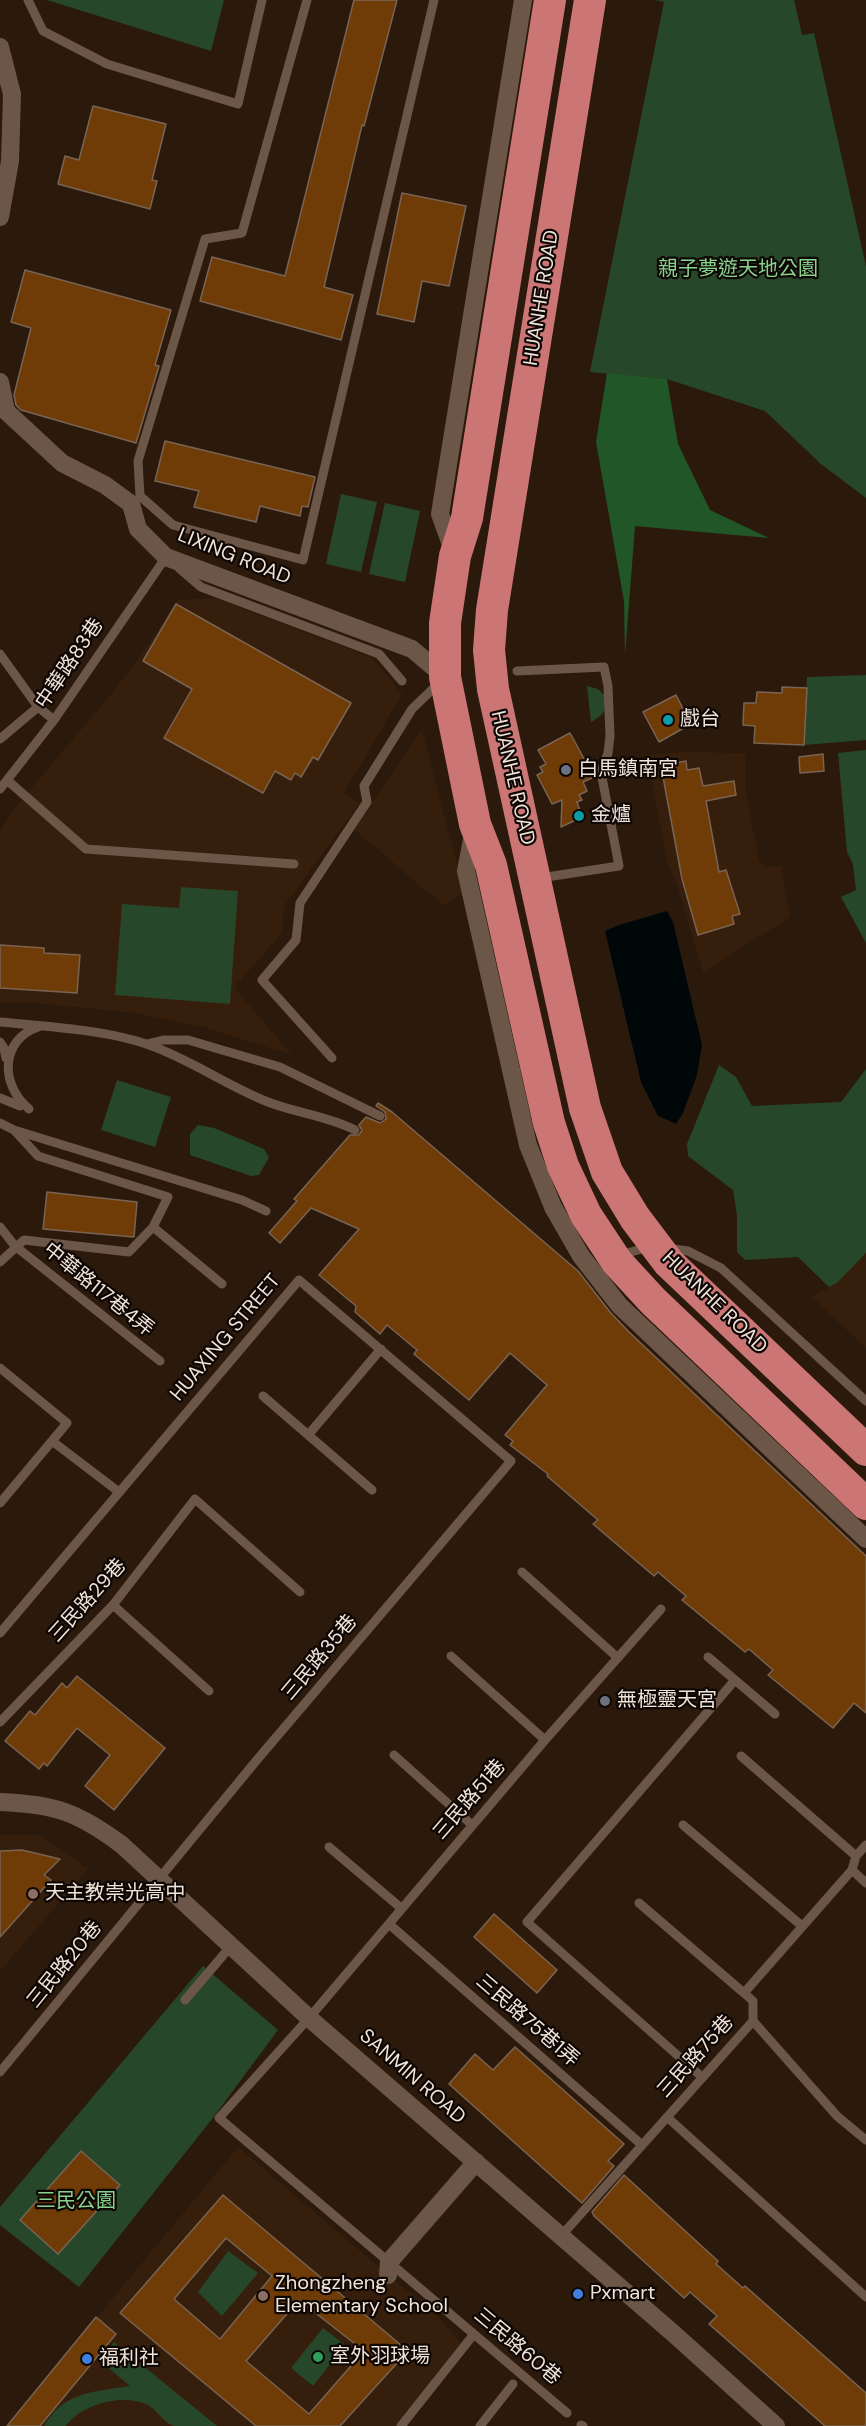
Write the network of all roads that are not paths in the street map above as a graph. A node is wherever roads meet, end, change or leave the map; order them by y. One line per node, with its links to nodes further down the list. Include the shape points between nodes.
1 (28, 0): 2 (lane, via 44,31 107,64 238,104)
2 (262, 0)
3 (307, 0): 4 (lane, via 242,233 205,239 138,461 140,496 173,525 303,560)
4 (434, 0)
5 (523, 0): 11 (street, HUANHE ROAD, via 440,514)
6 (550, 0): 11 (highway, HUANHE ROAD, via 467,518)
7 (590, 0): 24 (highway, HUANHE ROAD, via 494,598 489,650 492,688)
8 (0, 47): 9 (street, via 12,94 10,161)
9 (0, 217)
10 (0, 382): 12 (street, LIXING ROAD, via 6,411 62,463 105,485 130,504 138,529)
11 (455, 556): 15 (highway, HUANHE ROAD, via 445,623)
12 (166, 557): 15 (street, LIXING ROAD, via 412,649); 16 (lane, via 201,586 379,654); 18 (lane, 中華路83巷)
13 (0, 654): 17 (lane)
14 (517, 671): 24 (lane, via 604,667 608,686 610,736 601,772 619,866)
15 (446, 677): 22 (highway, HUANHE ROAD); 29 (lane, via 412,709 364,786 367,802 300,903 296,940 262,980)
16 (402, 681)
17 (38, 707): 18 (lane); 19 (lane)
18 (54, 720): 20 (lane, 中華路83巷)
19 (0, 739)
20 (7, 780): 21 (lane, 中華路83巷); 23 (lane, via 86,849)
21 (0, 789)
22 (475, 824): 55 (highway, HUANHE ROAD, via 491,865 549,1123 563,1166 586,1215 617,1262 653,1301); 56 (street, HUANHE ROAD, via 466,871 528,1144 553,1207 581,1256 619,1305)
23 (294, 864)
24 (535, 879): 50 (highway, HUANHE ROAD, via 585,1108 608,1172 635,1218 669,1263)
25 (0, 1022): 26 (lane)
26 (40, 1026): 28 (lane); 30 (lane, via 22,1035)
27 (0, 1042): 30 (lane)
28 (147, 1044): 32 (lane, via 188,1040 280,1067); 35 (lane, via 246,1093)
29 (332, 1058)
30 (6, 1060): 31 (lane, via 9,1088 29,1109)
31 (0, 1098)
32 (380, 1116)
33 (0, 1123): 34 (lane)
34 (14, 1130): 36 (lane, via 242,1200); 38 (lane, via 38,1156 168,1197)
35 (355, 1130)
36 (266, 1211)
37 (0, 1227): 39 (lane, 中華路117巷4弄)
38 (153, 1227): 39 (lane, via 129,1252 24,1240); 42 (lane)
39 (15, 1246): 40 (lane); 44 (lane, 中華路117巷4弄)
40 (0, 1262)
41 (583, 1278): 47 (lane, via 612,1258 650,1247 688,1251 721,1268)
42 (222, 1284)
43 (381, 1349): 48 (lane); 51 (lane, HUAXING STREET); 53 (lane, HUAXING STREET, via 299,1280)
44 (160, 1361)
45 (0, 1368): 49 (lane, via 66,1423)
46 (263, 1396): 48 (lane)
47 (866, 1401)
48 (309, 1434): 52 (lane)
49 (52, 1441): 53 (lane); 54 (lane)
50 (866, 1450)
51 (511, 1461): 79 (lane, 三民路35巷)
52 (372, 1490)
53 (120, 1492): 61 (lane, HUAXING STREET)
54 (0, 1503)
55 (866, 1504)
56 (866, 1539)
57 (522, 1572): 64 (lane)
58 (300, 1592): 59 (lane, 三民路29巷, via 195,1499)
59 (113, 1605): 66 (lane); 68 (lane, 三民路29巷)
60 (661, 1609): 64 (lane, 三民路51巷)
61 (0, 1633)
62 (451, 1656): 69 (lane)
63 (708, 1657): 65 (lane)
64 (618, 1658): 69 (lane, 三民路51巷)
65 (735, 1680): 67 (lane); 91 (lane, via 527,1922)
66 (209, 1691)
67 (776, 1714)
68 (0, 1722)
69 (545, 1740): 73 (lane, 三民路51巷)
70 (394, 1755): 73 (lane)
71 (741, 1756): 77 (lane)
72 (0, 1802): 79 (street, SANMIN ROAD, via 35,1803 94,1824)
73 (472, 1825): 82 (lane, 三民路51巷)
74 (683, 1825): 84 (lane)
75 (866, 1845): 77 (lane)
76 (328, 1847): 82 (lane)
77 (856, 1856): 78 (lane)
78 (852, 1870): 80 (lane); 84 (lane, 三民路75巷)
79 (158, 1880): 85 (street, SANMIN ROAD); 90 (lane, 三民路20巷)
80 (866, 1882)
81 (639, 1903): 86 (lane)
82 (401, 1908): 83 (lane, 三民路51巷)
83 (389, 1924): 88 (lane, 三民路51巷); 94 (lane, 三民路75巷1弄)
84 (802, 1926): 86 (lane, 三民路75巷)
85 (231, 1946): 87 (lane); 88 (street, SANMIN ROAD)
86 (744, 1993): 89 (lane, 三民路75巷, via 753,2001)
87 (184, 2000)
88 (309, 2018): 95 (street, SANMIN ROAD); 97 (lane, 三民路60巷, via 219,2118)
89 (753, 2021): 91 (lane, 三民路75巷); 93 (lane, via 837,2116)
90 (0, 2072)
91 (702, 2077): 92 (lane, 三民路75巷)
92 (667, 2117): 94 (lane, 三民路75巷); 98 (lane)
93 (866, 2140)
94 (642, 2145): 96 (lane, 三民路75巷)
95 (476, 2162): 96 (street, SANMIN ROAD); 97 (street)
96 (561, 2236): 104 (street, SANMIN ROAD)
97 (389, 2269): 99 (lane, 三民路60巷)
98 (866, 2297)
99 (474, 2334): 101 (lane, 三民路60巷); 102 (lane)
100 (513, 2384): 103 (lane)
101 (567, 2412)
102 (401, 2426)
103 (480, 2426)
104 (776, 2426)

